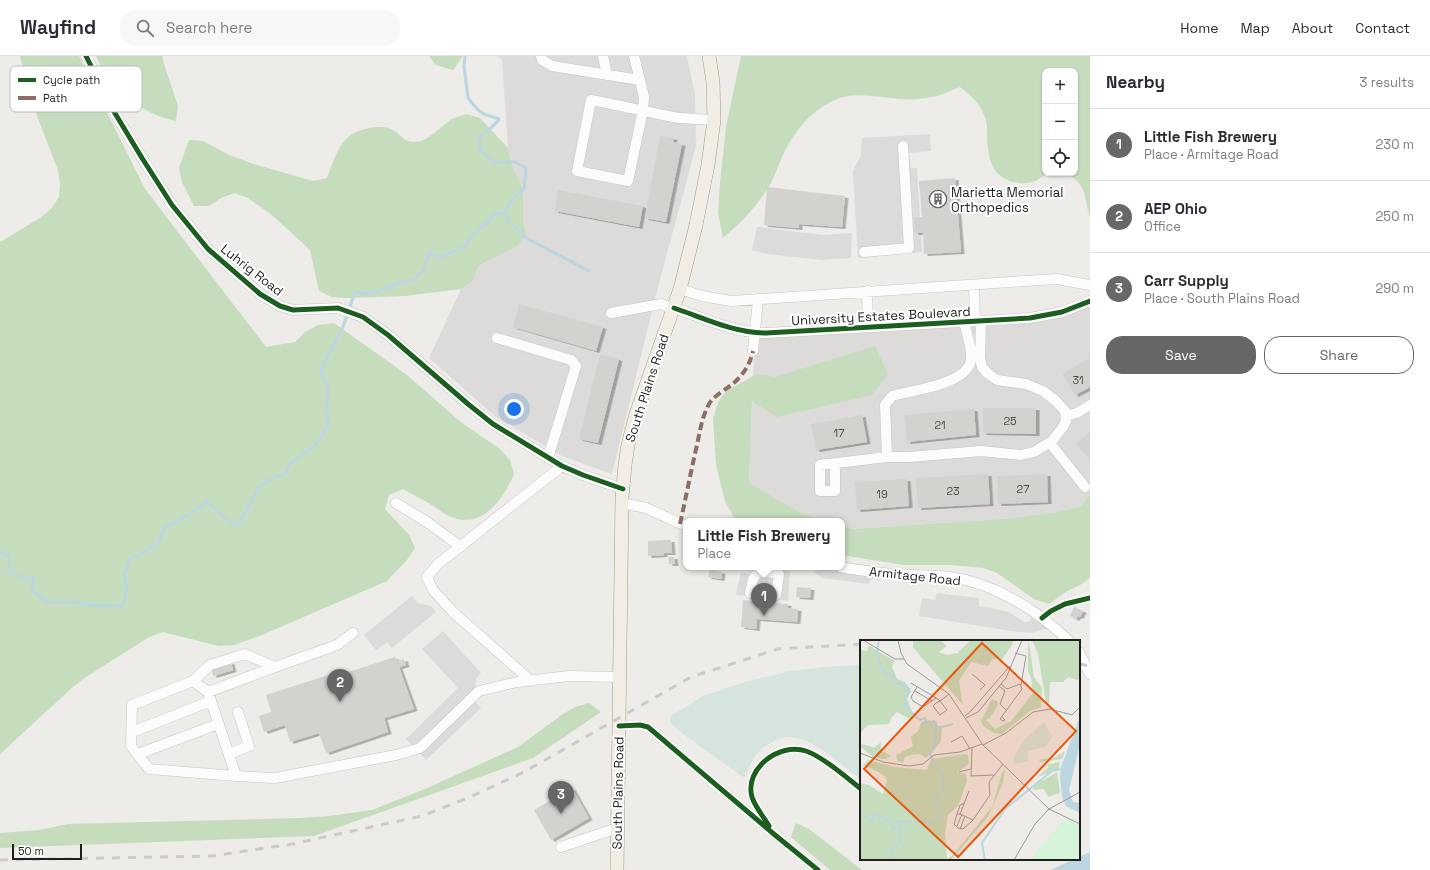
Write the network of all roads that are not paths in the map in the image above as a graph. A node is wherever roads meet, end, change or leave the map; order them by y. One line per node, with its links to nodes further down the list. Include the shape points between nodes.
1 (86, 56): 6 (street, Luhrig Road)
2 (542, 56): 7 (street, via 542,60 552,66)
3 (603, 56): 7 (street)
4 (634, 56): 8 (street)
5 (709, 56): 11 (main road, South Plains Road)
6 (91, 66)
7 (607, 75): 8 (street)
8 (640, 80): 9 (street, via 644,97)
9 (643, 110): 9 (street, via 591,100 577,171 628,181); 11 (street, via 674,117)
10 (114, 112): 32 (street, Luhrig Road, via 172,205 208,249 260,294 280,306 293,310 338,308 363,317 388,335 492,424)
11 (714, 120): 16 (main road, South Plains Road, via 696,225)
12 (903, 146): 13 (street, via 909,248)
13 (864, 252)
14 (974, 285): 15 (street, University Estates Boulevard, via 1057,279); 17 (street, University Estates Boulevard); 23 (street)
15 (1090, 285)
16 (680, 289): 18 (street, University Estates Boulevard, via 731,301); 20 (main road, South Plains Road)
17 (867, 291): 18 (street, University Estates Boulevard); 24 (street)
18 (758, 300): 25 (street)
19 (1090, 301): 23 (street, University Estates Boulevard, via 1068,310 1042,316)
20 (674, 308): 21 (street, University Estates Boulevard, via 661,304); 25 (street, University Estates Boulevard, via 722,325); 36 (main road, South Plains Road, via 636,414 628,445)
21 (611, 313)
22 (964, 321): 23 (street, University Estates Boulevard); 24 (street, University Estates Boulevard); 31 (street, via 972,359 970,366 954,379 892,396 887,401)
23 (978, 321): 29 (street, via 980,358 987,373 997,380 1026,384 1043,391 1062,407)
24 (868, 327): 25 (street, University Estates Boulevard)
25 (755, 333): 27 (street)
26 (497, 338): 32 (street, via 571,360 576,366)
27 (753, 350)
28 (1090, 405): 29 (street)
29 (1066, 416): 30 (street, via 1063,427)
30 (1050, 443): 31 (street, via 1034,452 1021,455 981,451); 35 (street)
31 (887, 457): 33 (street)
32 (548, 458): 34 (street, Luhrig Road)
33 (835, 464)
34 (562, 466): 36 (street, Luhrig Road); 40 (street)
35 (1084, 487)
36 (623, 489): 37 (main road, South Plains Road)
37 (622, 502): 39 (street, via 646,508); 50 (main road, South Plains Road)
38 (396, 503): 40 (street)
39 (683, 525)
40 (461, 546): 51 (street, via 438,564 427,577 433,590 453,612)
41 (845, 568): 46 (street, Armitage Road, via 971,581 1022,605)
42 (773, 570): 43 (street, via 759,570 753,579); 44 (street, via 778,574)
43 (750, 593)
44 (776, 595)
45 (353, 633): 48 (street, via 337,645)
46 (1068, 640)
47 (1080, 654): 49 (street)
48 (275, 666): 52 (street, via 245,654 210,665); 53 (street)
49 (1090, 674)
50 (620, 676): 51 (street, via 569,676); 60 (main road, South Plains Road)
51 (531, 680): 59 (street, via 479,691 420,748 403,754 275,778)
52 (192, 681): 53 (street); 56 (street, via 132,705)
53 (210, 697): 55 (street); 56 (street)
54 (238, 712): 58 (street, via 249,746)
55 (218, 724): 57 (street); 58 (street)
56 (132, 732): 57 (street, via 131,746)
57 (138, 754): 59 (street, via 149,769)
58 (228, 754): 59 (street)
59 (236, 776)
60 (617, 828): 61 (street); 62 (main road, South Plains Road)
61 (561, 847)
62 (617, 870)

